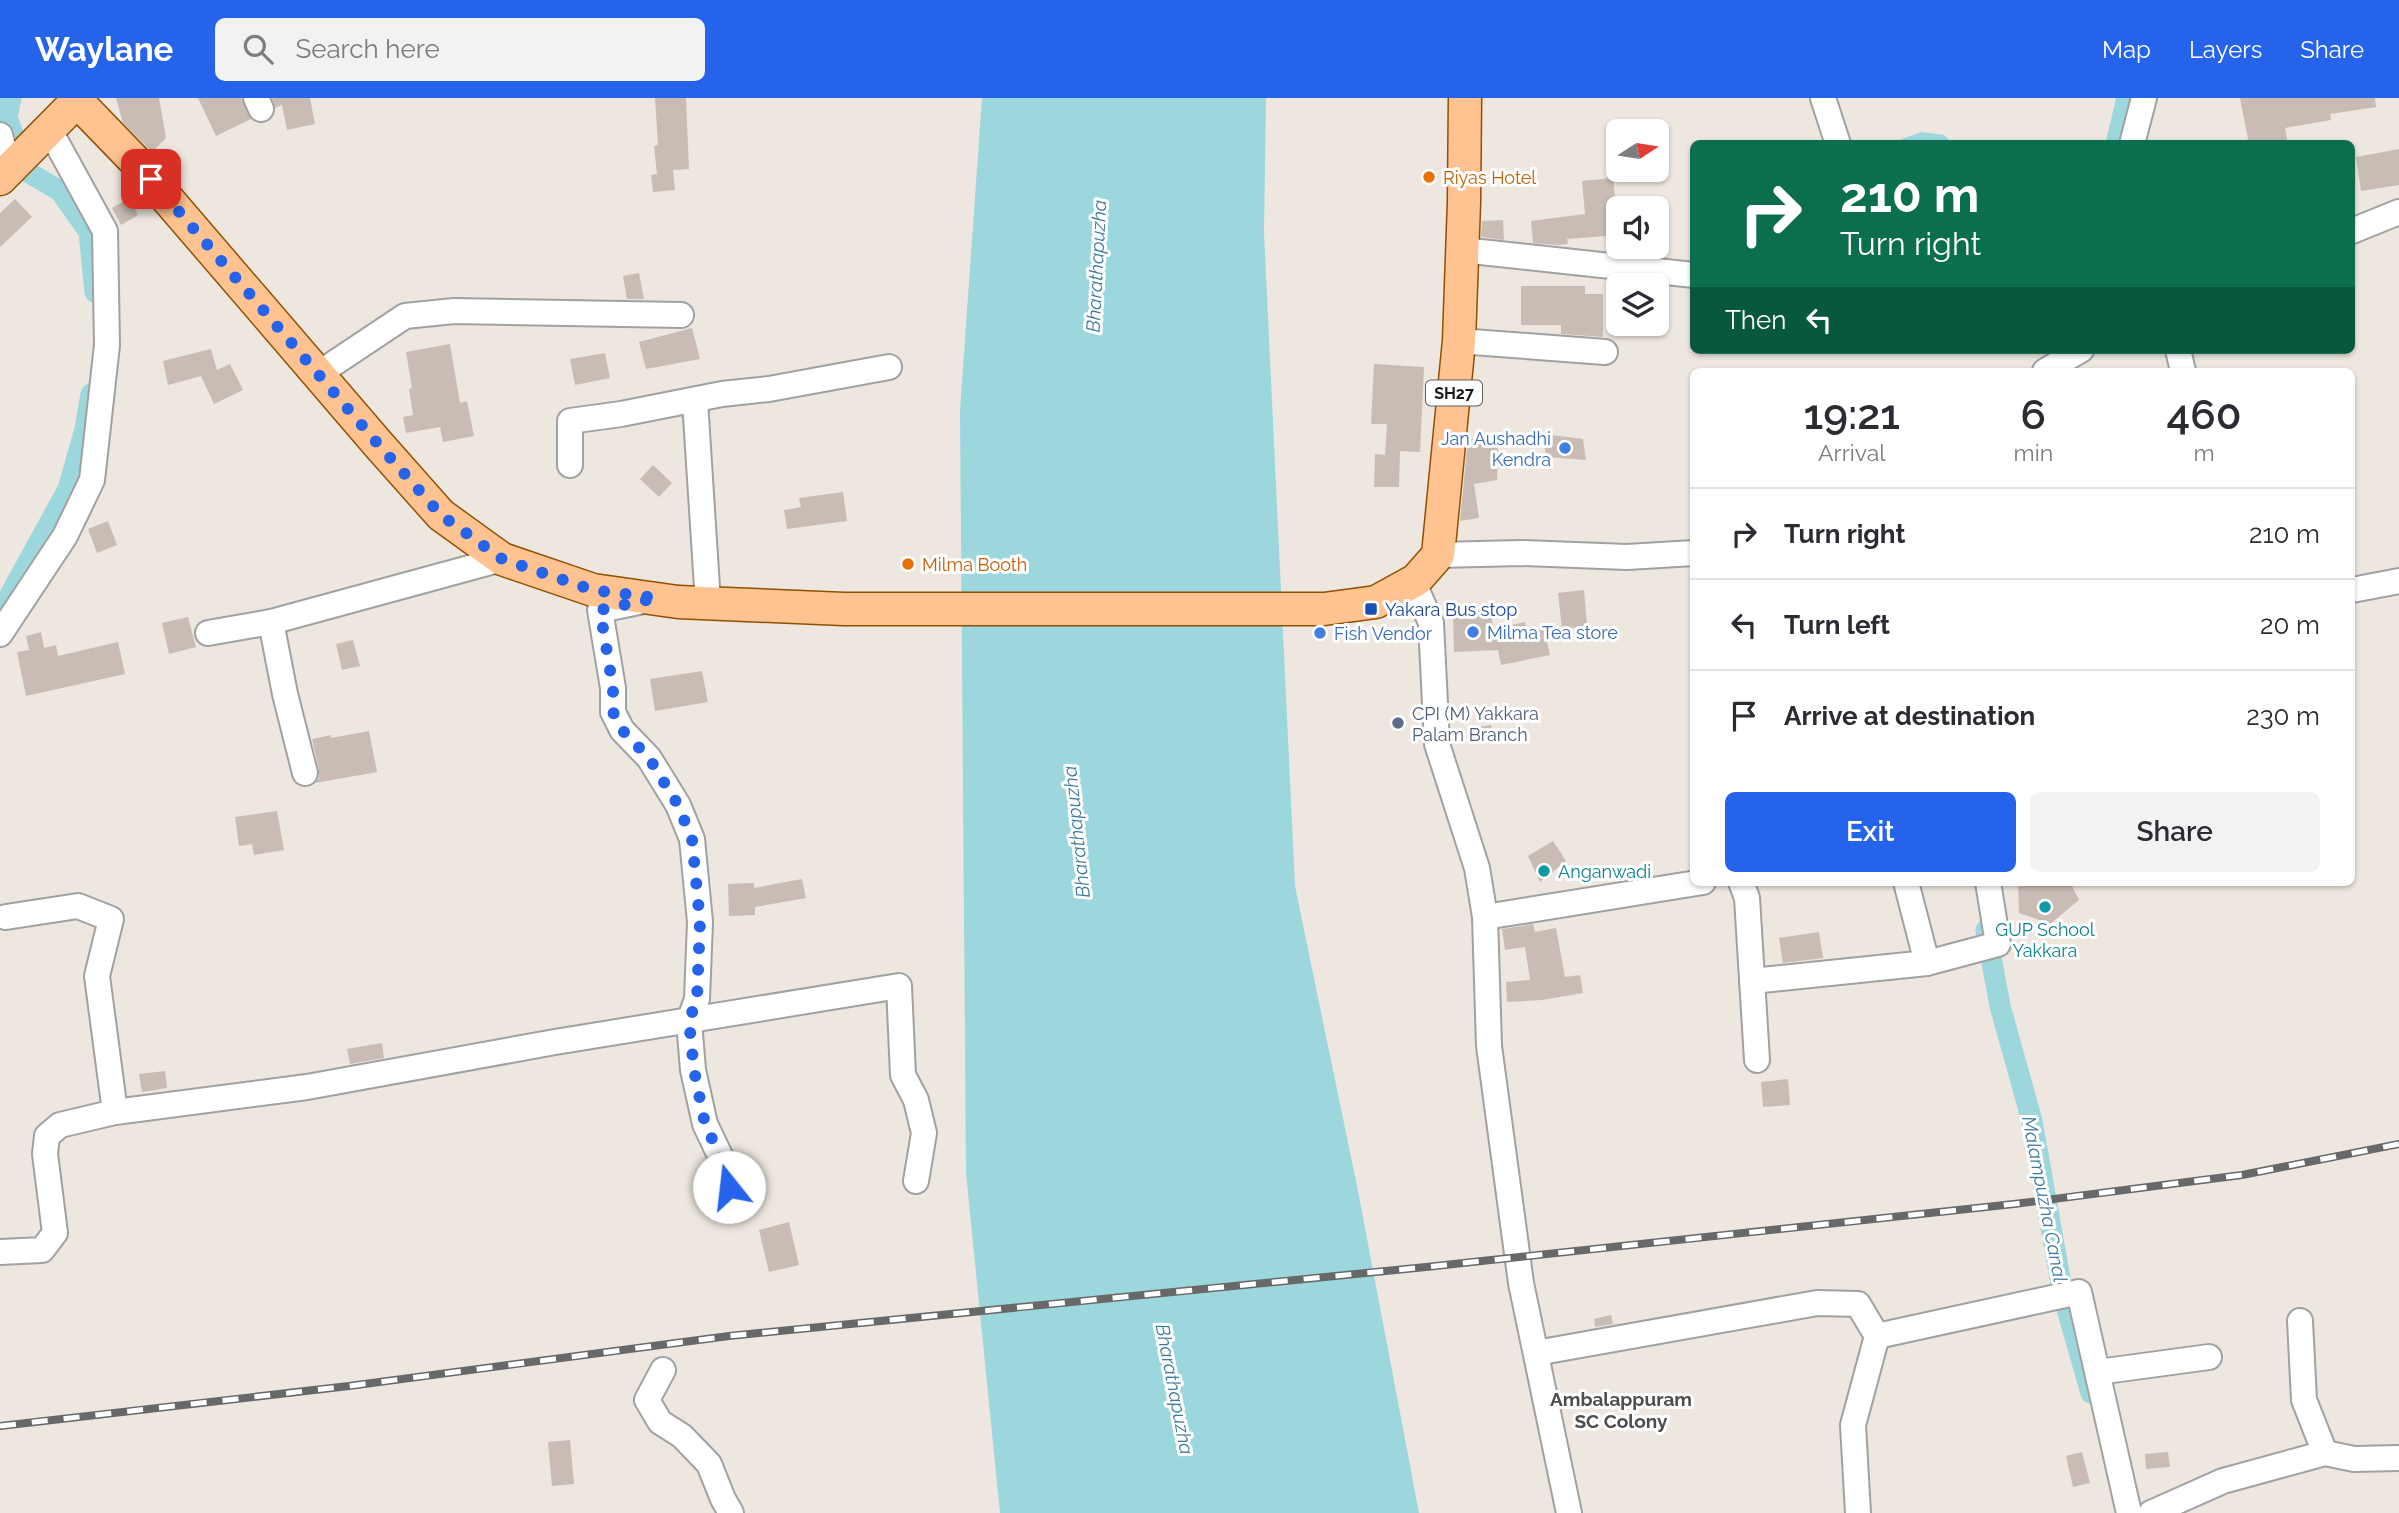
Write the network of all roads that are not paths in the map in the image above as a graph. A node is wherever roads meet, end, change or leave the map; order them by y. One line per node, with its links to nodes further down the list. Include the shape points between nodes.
1 (1465, 98): 12 (main road, SH27)
2 (1823, 98): 7 (street)
3 (2144, 98): 8 (street)
4 (78, 99): 5 (main road); 18 (main road)
5 (48, 129): 9 (main road); 31 (street, via 104,231 107,345 102,398 92,480 65,536)
6 (0, 135): 9 (street)
7 (1837, 140)
8 (2133, 140)
9 (9, 170)
10 (2399, 212): 11 (street)
11 (2355, 230)
12 (1462, 250): 13 (street); 15 (main road, SH27)
13 (1690, 275)
14 (681, 315): 18 (street, via 454,311 405,316)
15 (1459, 341): 16 (street); 22 (main road, SH27)
16 (1605, 352)
17 (889, 367): 19 (street)
18 (318, 374): 23 (main road, via 441,515)
19 (695, 401): 20 (street, via 570,421); 28 (street)
20 (570, 465)
21 (1690, 553): 22 (street)
22 (1438, 555): 24 (main road)
23 (502, 559): 27 (main road, via 593,590); 29 (street)
24 (1413, 581): 28 (main road, via 1376,602 1324,609 844,609); 37 (street, via 1431,623 1437,744 1477,868)
25 (2399, 581): 26 (street)
26 (2355, 589)
27 (657, 598): 28 (main road); 41 (street, via 600,610 613,712 622,730 649,758 678,805 692,839 700,922 697,999)
28 (708, 603)
29 (271, 622): 30 (street); 32 (street)
30 (208, 633)
31 (0, 634)
32 (305, 773)
33 (1690, 884): 37 (street)
34 (1742, 886): 40 (street)
35 (1907, 886): 39 (street)
36 (1989, 886): 39 (street, via 1998,944)
37 (1485, 916): 49 (street, via 1489,1046 1521,1283)
38 (6, 917): 43 (street, via 78,906 111,919 97,976)
39 (1927, 963): 40 (street)
40 (1752, 981): 42 (street)
41 (689, 1021): 43 (street, via 307,1087); 44 (street, via 899,986 903,1075 916,1100 924,1133); 45 (street, via 705,1124 724,1164)
42 (1757, 1059)
43 (115, 1112): 46 (street, via 60,1125 47,1136 55,1233 42,1250)
44 (916, 1181)
45 (729, 1187)
46 (0, 1252)
47 (2300, 1321): 53 (street, via 2304,1400)
48 (1877, 1336): 49 (street, via 1858,1304 1817,1303); 52 (street, via 2079,1292); 57 (street, via 1853,1425)
49 (1536, 1353): 56 (street)
50 (2209, 1357): 52 (street)
51 (663, 1370): 55 (street, via 647,1400 660,1422 682,1436 709,1464)
52 (2098, 1372): 58 (street)
53 (2325, 1453): 54 (street, via 2354,1459); 59 (street, via 2223,1481)
54 (2399, 1458)
55 (731, 1513)
56 (1569, 1513)
57 (1858, 1513)
58 (2129, 1513)
59 (2151, 1513)

